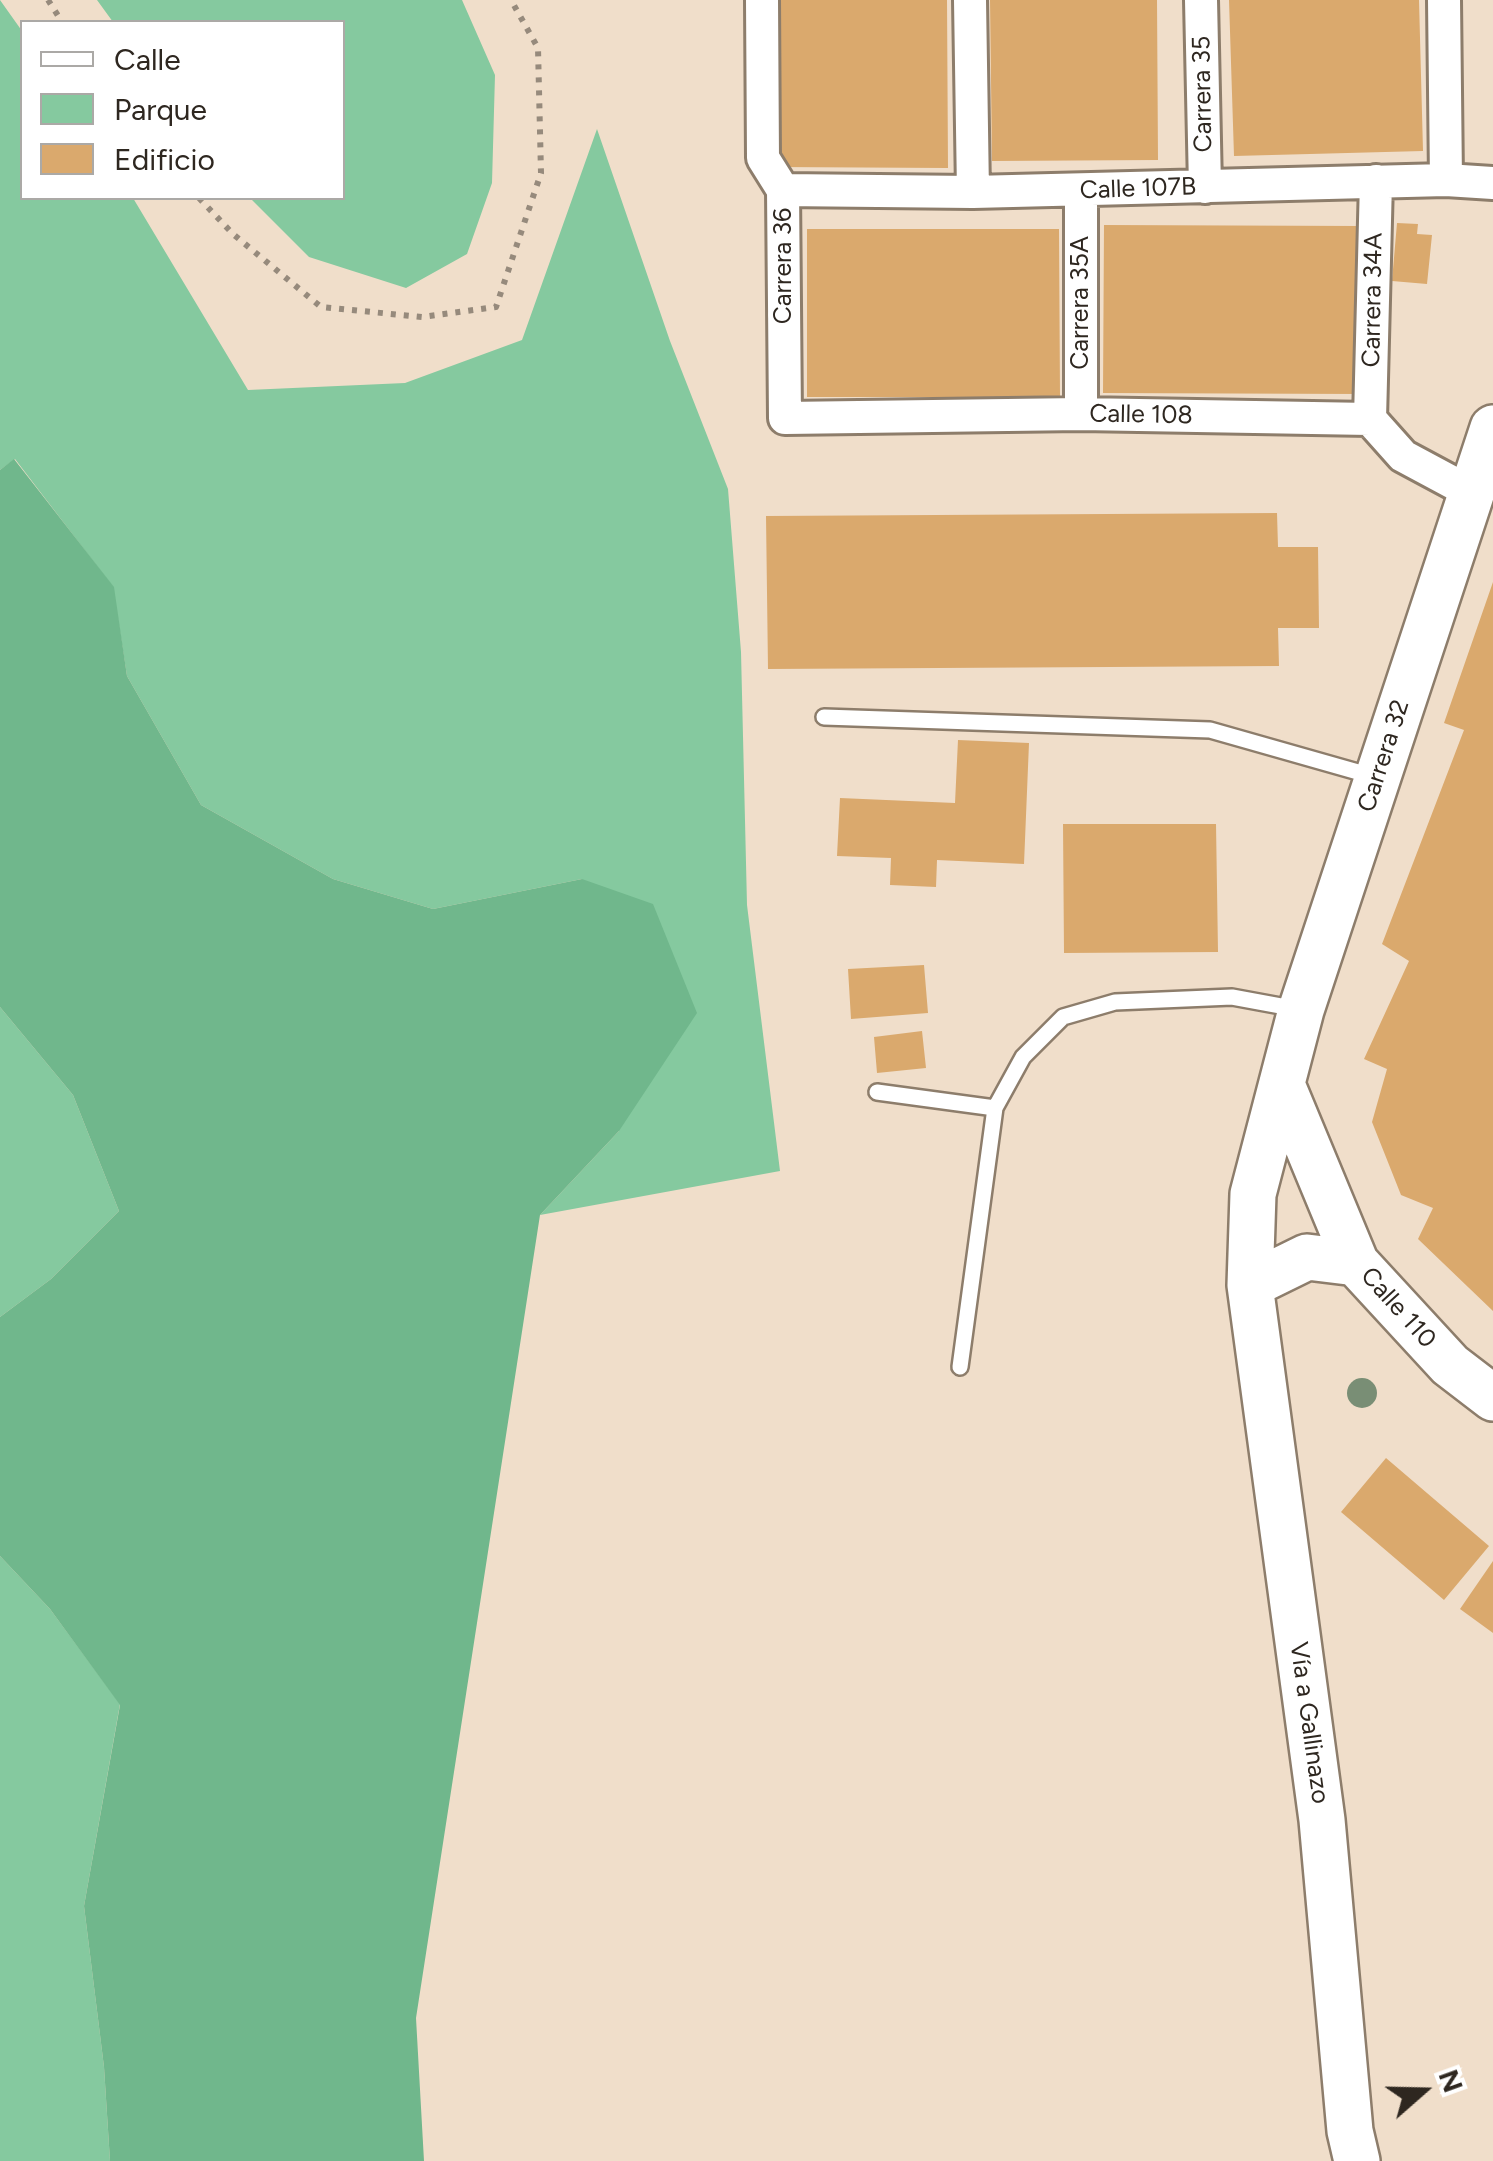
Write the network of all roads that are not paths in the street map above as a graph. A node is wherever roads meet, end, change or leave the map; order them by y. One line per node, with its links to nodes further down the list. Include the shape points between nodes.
1 (762, 0): 9 (street, Carrera 36, via 763,158)
2 (970, 0): 11 (street)
3 (1201, 0): 8 (street, Carrera 35)
4 (1444, 0): 5 (street)
5 (1446, 180): 6 (street, Calle 107B); 7 (street, Calle 107B)
6 (1376, 182): 8 (street, Calle 107B); 14 (street, Carrera 34A)
7 (1493, 183)
8 (1205, 187): 10 (street, Calle 107B)
9 (783, 190): 11 (street, Calle 107B); 13 (street, Carrera 36)
10 (1081, 191): 11 (street, Calle 107B); 12 (street, Carrera 35A)
11 (973, 192)
12 (1081, 414): 13 (street, Calle 108); 14 (street, Calle 108)
13 (785, 418)
14 (1370, 420): 16 (street, via 1403,456)
15 (1493, 428): 16 (street, Carrera 32)
16 (1472, 493): 18 (street, Carrera 32)
17 (824, 718): 18 (lane, via 1210,730)
18 (1376, 777): 19 (street, Carrera 32)
19 (1300, 1010): 20 (street, Carrera 32); 22 (lane, via 1232,998 1115,1002 1063,1017 1024,1056)
20 (1284, 1087): 23 (street, Calle 110); 24 (street, Vía a Gallinazo, via 1254,1194)
21 (877, 1092): 22 (lane)
22 (995, 1108): 25 (lane)
23 (1356, 1262): 24 (street, via 1307,1257); 26 (street, Calle 110, via 1450,1365)
24 (1250, 1285): 27 (street, Vía a Gallinazo, via 1322,1820)
25 (960, 1368)
26 (1493, 1398)
27 (1357, 2161)

